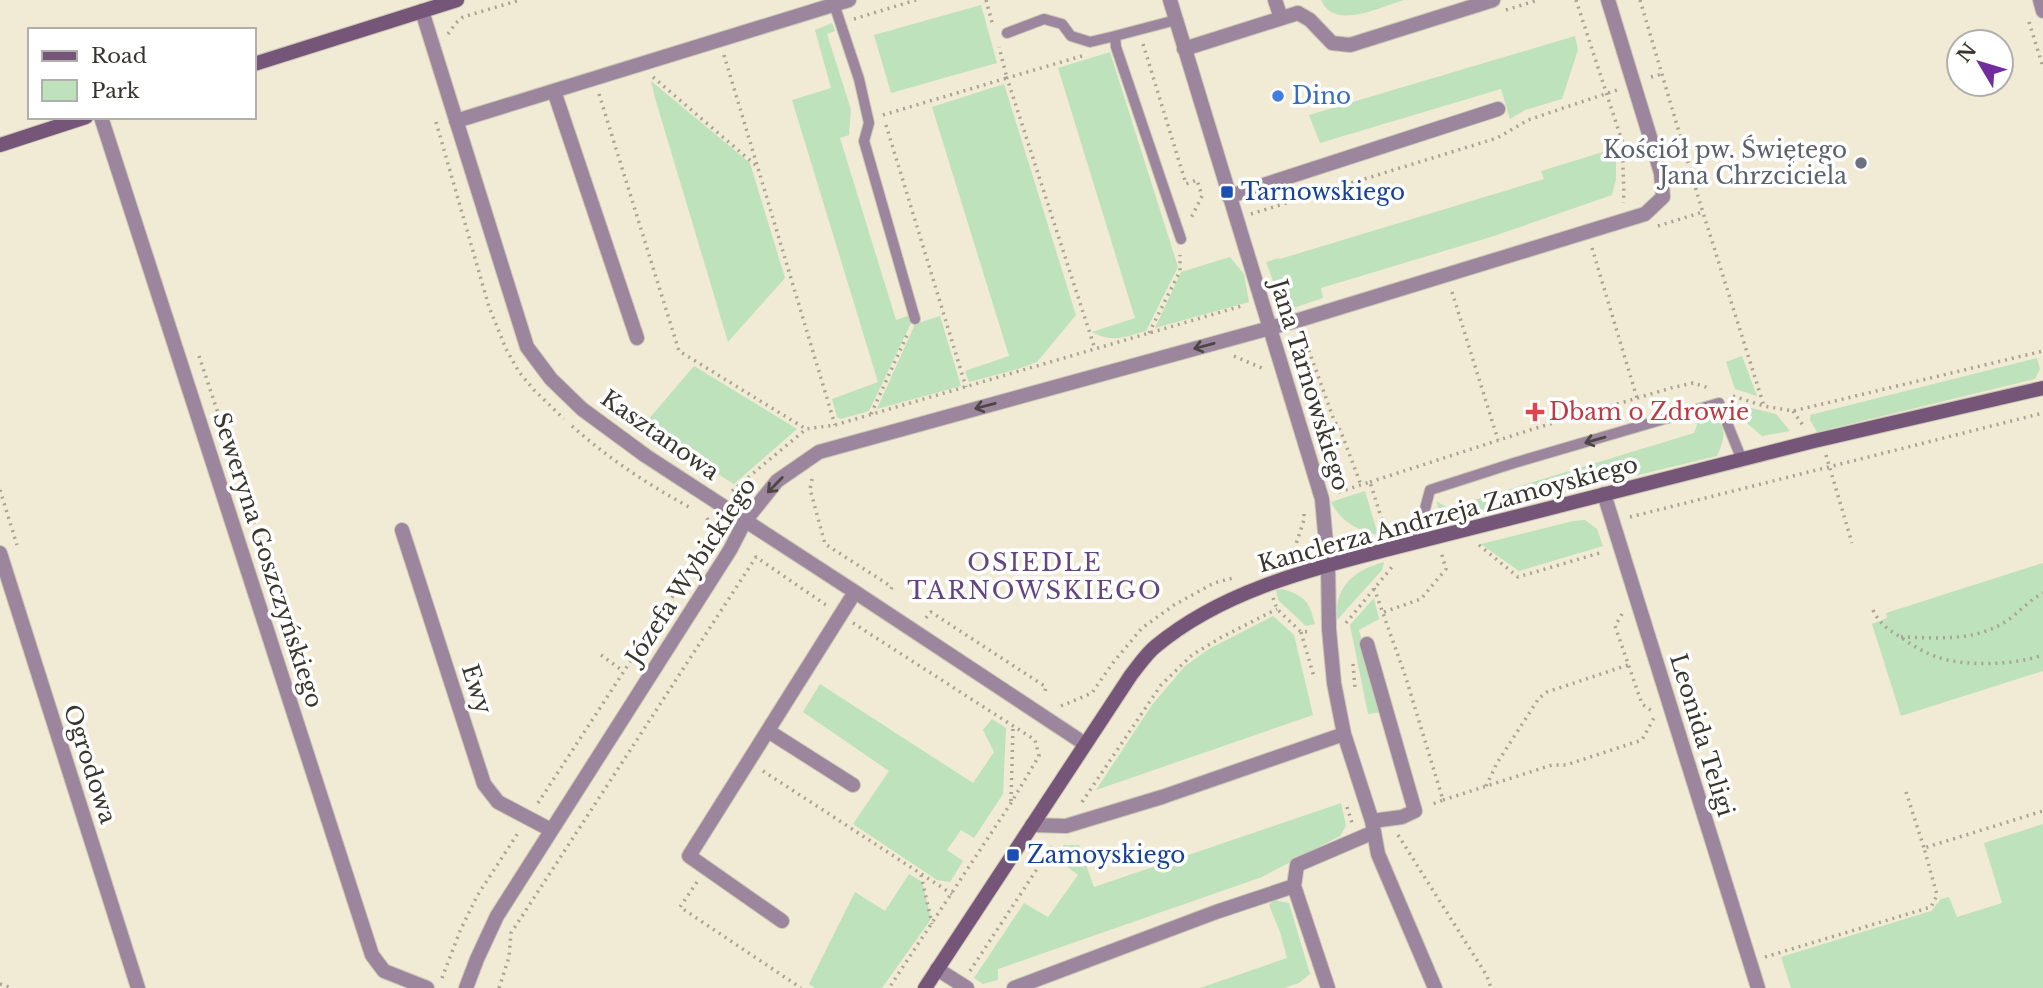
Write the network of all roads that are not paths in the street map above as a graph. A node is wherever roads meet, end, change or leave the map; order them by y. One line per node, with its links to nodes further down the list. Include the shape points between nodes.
1 (457, 0): 8 (street)
2 (1170, 0): 11 (street, Jana Tarnowskiego)
3 (1275, 0): 10 (street)
4 (1493, 0): 10 (street, via 1350,45 1332,43 1298,13)
5 (1608, 0): 25 (street, Józefa Wybickiego, via 1661,173 1663,197 1645,214)
6 (2040, 0): 9 (street)
7 (842, 2): 16 (street); 24 (lane, via 869,123 864,141)
8 (420, 6): 15 (street); 20 (street, Kasztanowa)
9 (2043, 11)
10 (1281, 18): 14 (street)
11 (1176, 20): 13 (lane); 14 (street, Jana Tarnowskiego)
12 (1007, 33): 13 (lane, via 1044,19 1062,24 1071,36)
13 (1116, 42): 23 (lane)
14 (1184, 49): 22 (street, Jana Tarnowskiego)
15 (256, 63)
16 (554, 90): 20 (street); 26 (street)
17 (1498, 109): 22 (street)
18 (80, 119): 21 (street)
19 (102, 119): 49 (street, Seweryna Goszczyńskiego, via 372,955 384,971)
20 (456, 121): 30 (street, Kasztanowa, via 527,347 582,410)
21 (0, 145)
22 (1235, 195): 25 (street, Jana Tarnowskiego)
23 (1181, 239)
24 (915, 319)
25 (1270, 328): 30 (street, Józefa Wybickiego, one-way to 30, via 819,452 777,481); 34 (street, Jana Tarnowskiego, via 1322,499)
26 (637, 338)
27 (2043, 388): 28 (street, Kanclerza Andrzeja Zamoyskiego)
28 (1742, 460): 29 (street, Kanclerza Andrzeja Zamoyskiego); 32 (lane, one-way to 32, via 1720,404 1430,490)
29 (1604, 494): 32 (street, Kanclerza Andrzeja Zamoyskiego); 55 (street, Leonida Teligi)
30 (745, 521): 35 (street, Kasztanowa); 43 (street, Józefa Wybickiego)
31 (402, 530): 43 (street, Ewy, via 484,784 498,802)
32 (1416, 543): 34 (street, Kanclerza Andrzeja Zamoyskiego)
33 (0, 553): 48 (street, Ogrodowa)
34 (1328, 565): 38 (street, Jana Tarnowskiego, via 1334,682); 39 (street, Kanclerza Andrzeja Zamoyskiego, via 1220,604 1154,648)
35 (855, 592): 37 (street); 39 (street, Kasztanowa)
36 (1367, 644): 42 (street, via 1415,811)
37 (768, 730): 40 (street); 45 (street, via 689,856)
38 (1344, 734): 41 (street, via 1066,826); 42 (street, Jana Tarnowskiego)
39 (1085, 744): 41 (street, Kanclerza Andrzeja Zamoyskiego)
40 (853, 785)
41 (1032, 825): 46 (street, Kanclerza Andrzeja Zamoyskiego)
42 (1373, 827): 44 (street, via 1297,865); 54 (street, Jana Tarnowskiego, via 1378,853)
43 (551, 830): 50 (street, Józefa Wybickiego, via 497,916)
44 (1294, 886): 52 (street); 53 (street)
45 (782, 921)
46 (937, 969): 47 (street); 51 (street, Kanclerza Andrzeja Zamoyskiego)
47 (964, 986)
48 (138, 988)
49 (427, 988)
50 (466, 988)
51 (925, 988)
52 (1014, 988)
53 (1328, 988)
54 (1435, 988)
55 (1758, 988)

